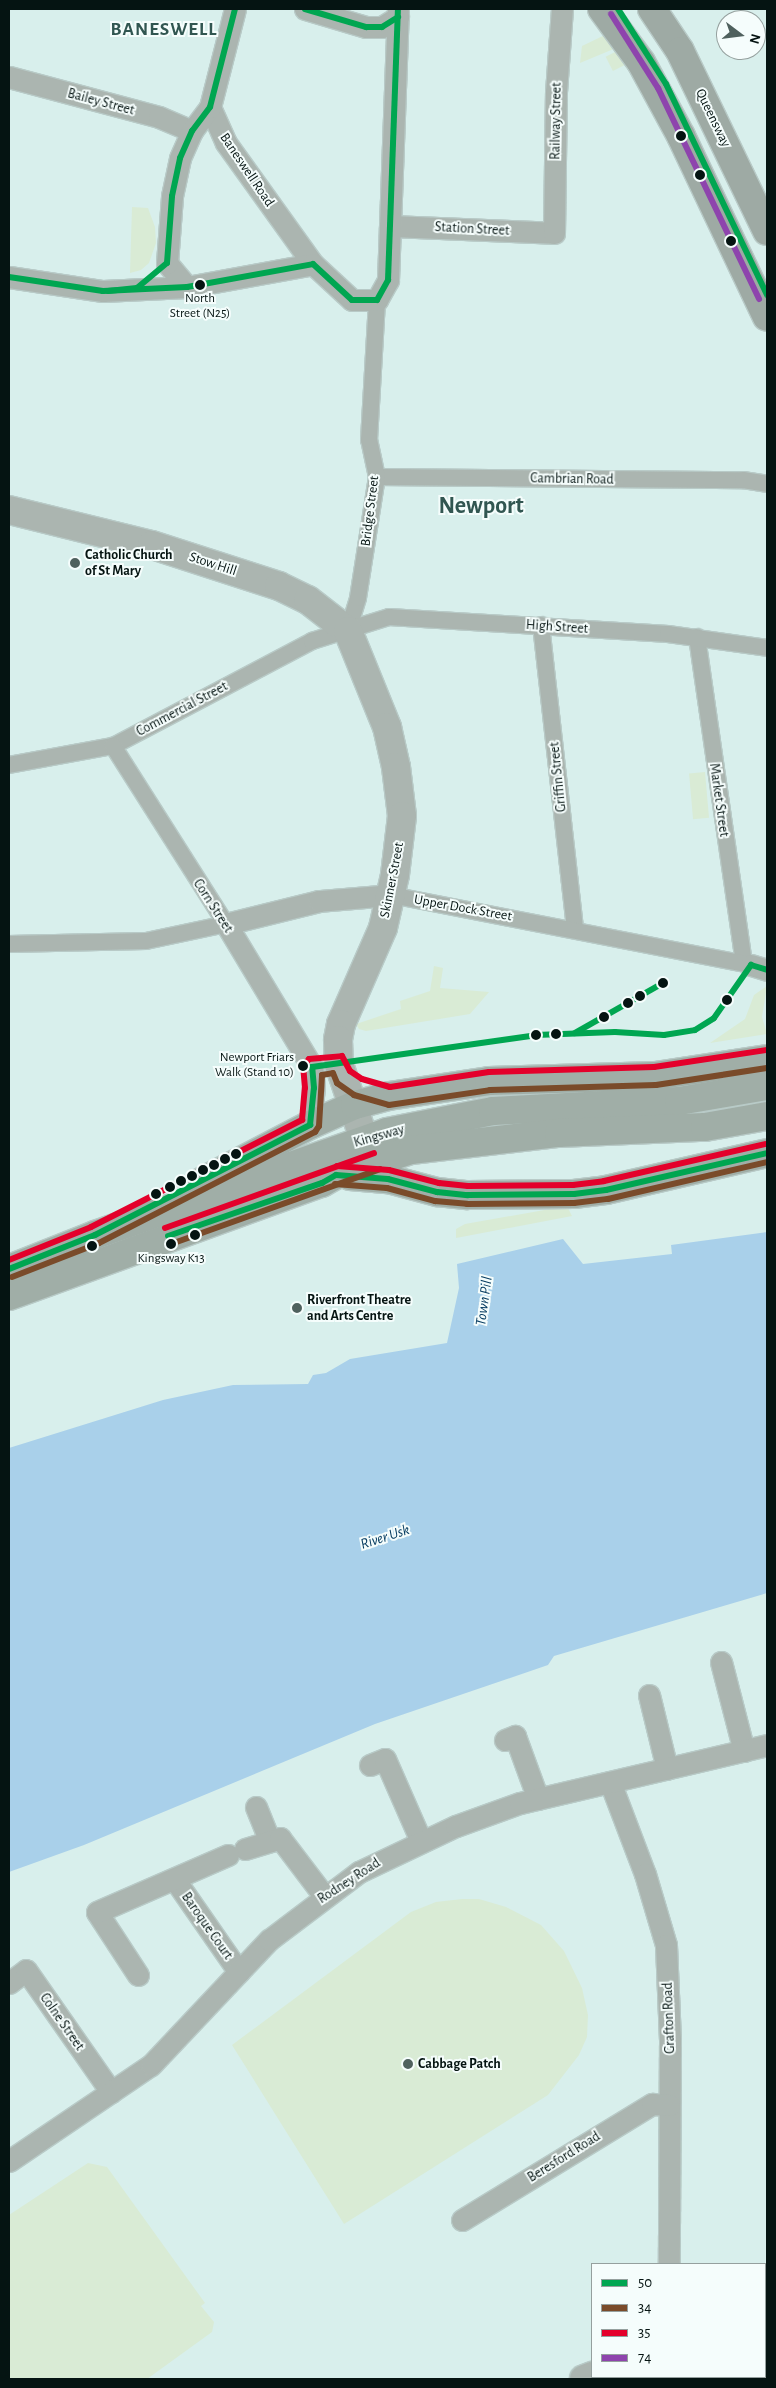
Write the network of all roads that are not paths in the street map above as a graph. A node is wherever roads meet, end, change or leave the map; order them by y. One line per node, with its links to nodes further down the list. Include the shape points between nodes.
1 (235, 9): 9 (street)
2 (305, 9): 7 (street, via 366,27 382,27)
3 (562, 9): 13 (street, Railway Street, via 556,92)
4 (602, 9): 21 (main road, via 641,62)
5 (618, 9): 19 (main road, Queensway, via 666,84)
6 (652, 9): 12 (main road, Queensway, via 680,51)
7 (398, 13): 11 (street)
8 (9, 77): 10 (street, Bailey Street, via 160,117)
9 (210, 107): 10 (street); 15 (street, Baneswell Road, via 226,143)
10 (192, 131): 14 (street, via 180,158 172,196)
11 (390, 226): 13 (street, Station Street); 20 (street, via 388,280)
12 (767, 231)
13 (554, 233)
14 (167, 262): 17 (street); 18 (street)
15 (313, 264): 17 (street); 20 (street, Baneswell Road, via 352,300)
16 (9, 277): 18 (street, via 91,290)
17 (187, 286): 18 (street)
18 (137, 288)
19 (767, 295)
20 (377, 300): 22 (street, Bridge Street, via 369,440)
21 (767, 317)
22 (377, 476): 23 (street, Cambrian Road, via 743,480); 26 (street, Bridge Street, via 358,598)
23 (767, 484)
24 (9, 510): 26 (street, Stow Hill, via 152,545 280,586 308,600)
25 (541, 626): 26 (street, High Street, via 389,617); 27 (street, High Street); 33 (street, Griffin Street)
26 (348, 631): 29 (street, Commercial Street, via 312,641); 31 (street, Skinner Street, via 387,727 396,767 402,816)
27 (697, 637): 28 (street, High Street); 35 (street, Market Street)
28 (767, 648)
29 (113, 746): 30 (street, Commercial Street); 32 (street, Corn Street)
30 (9, 765)
31 (391, 895): 32 (street, Upper Dock Street, via 318,901); 33 (street, Upper Dock Street); 38 (street, Skinner Street, via 383,928 341,1024 338,1040)
32 (226, 924): 34 (street, Upper Dock Street, via 146,941); 37 (street, Corn Street)
33 (575, 928): 35 (street, Upper Dock Street)
34 (9, 944)
35 (754, 966)
36 (767, 1059): 40 (main road, via 654,1076 489,1081)
37 (312, 1067): 38 (street); 43 (street, Corn Street, via 314,1088)
38 (341, 1070): 40 (street, via 358,1087); 41 (street)
39 (767, 1086): 44 (main road, Kingsway, via 679,1101 492,1111)
40 (389, 1096): 41 (main road)
41 (355, 1105): 43 (main road); 44 (street)
42 (767, 1116): 46 (main road, Kingsway, via 705,1127 488,1140 412,1150)
43 (310, 1125): 47 (main road)
44 (364, 1138): 46 (street, via 356,1160); 47 (main road, Kingsway)
45 (767, 1153): 46 (main road, via 606,1190 574,1194 437,1192 388,1178)
46 (336, 1175): 49 (main road, Kingsway, via 322,1183)
47 (95, 1235): 48 (main road, Kingsway)
48 (9, 1269)
49 (9, 1296)
50 (721, 1662): 54 (street)
51 (650, 1695): 56 (street)
52 (505, 1740): 58 (street, via 515,1736)
53 (767, 1746): 54 (street, Rodney Road)
54 (744, 1751): 56 (street, Rodney Road)
55 (370, 1765): 61 (street, via 385,1759)
56 (667, 1769): 57 (street, Rodney Road)
57 (610, 1782): 58 (street, Rodney Road); 68 (street, Grafton Road, via 645,1874 666,1945)
58 (538, 1799): 61 (street, Rodney Road, via 484,1815)
59 (256, 1807): 60 (street)
60 (270, 1840): 62 (street, Baroque Court); 63 (street, via 280,1838)
61 (421, 1841): 63 (street, Rodney Road, via 360,1872)
62 (175, 1880): 64 (street, Baroque Court); 65 (street, Baroque Court, via 97,1912)
63 (324, 1896): 64 (street, Rodney Road, via 269,1940)
64 (239, 1972): 67 (street, Rodney Road, via 163,2054)
65 (138, 1975)
66 (9, 1983): 67 (street, Colne Street, via 26,1970)
67 (111, 2092): 69 (street, Rodney Road)
68 (669, 2105): 70 (street, Beresford Road, via 652,2104); 71 (street, Grafton Road)
69 (9, 2161)
70 (462, 2220)
71 (669, 2263)

